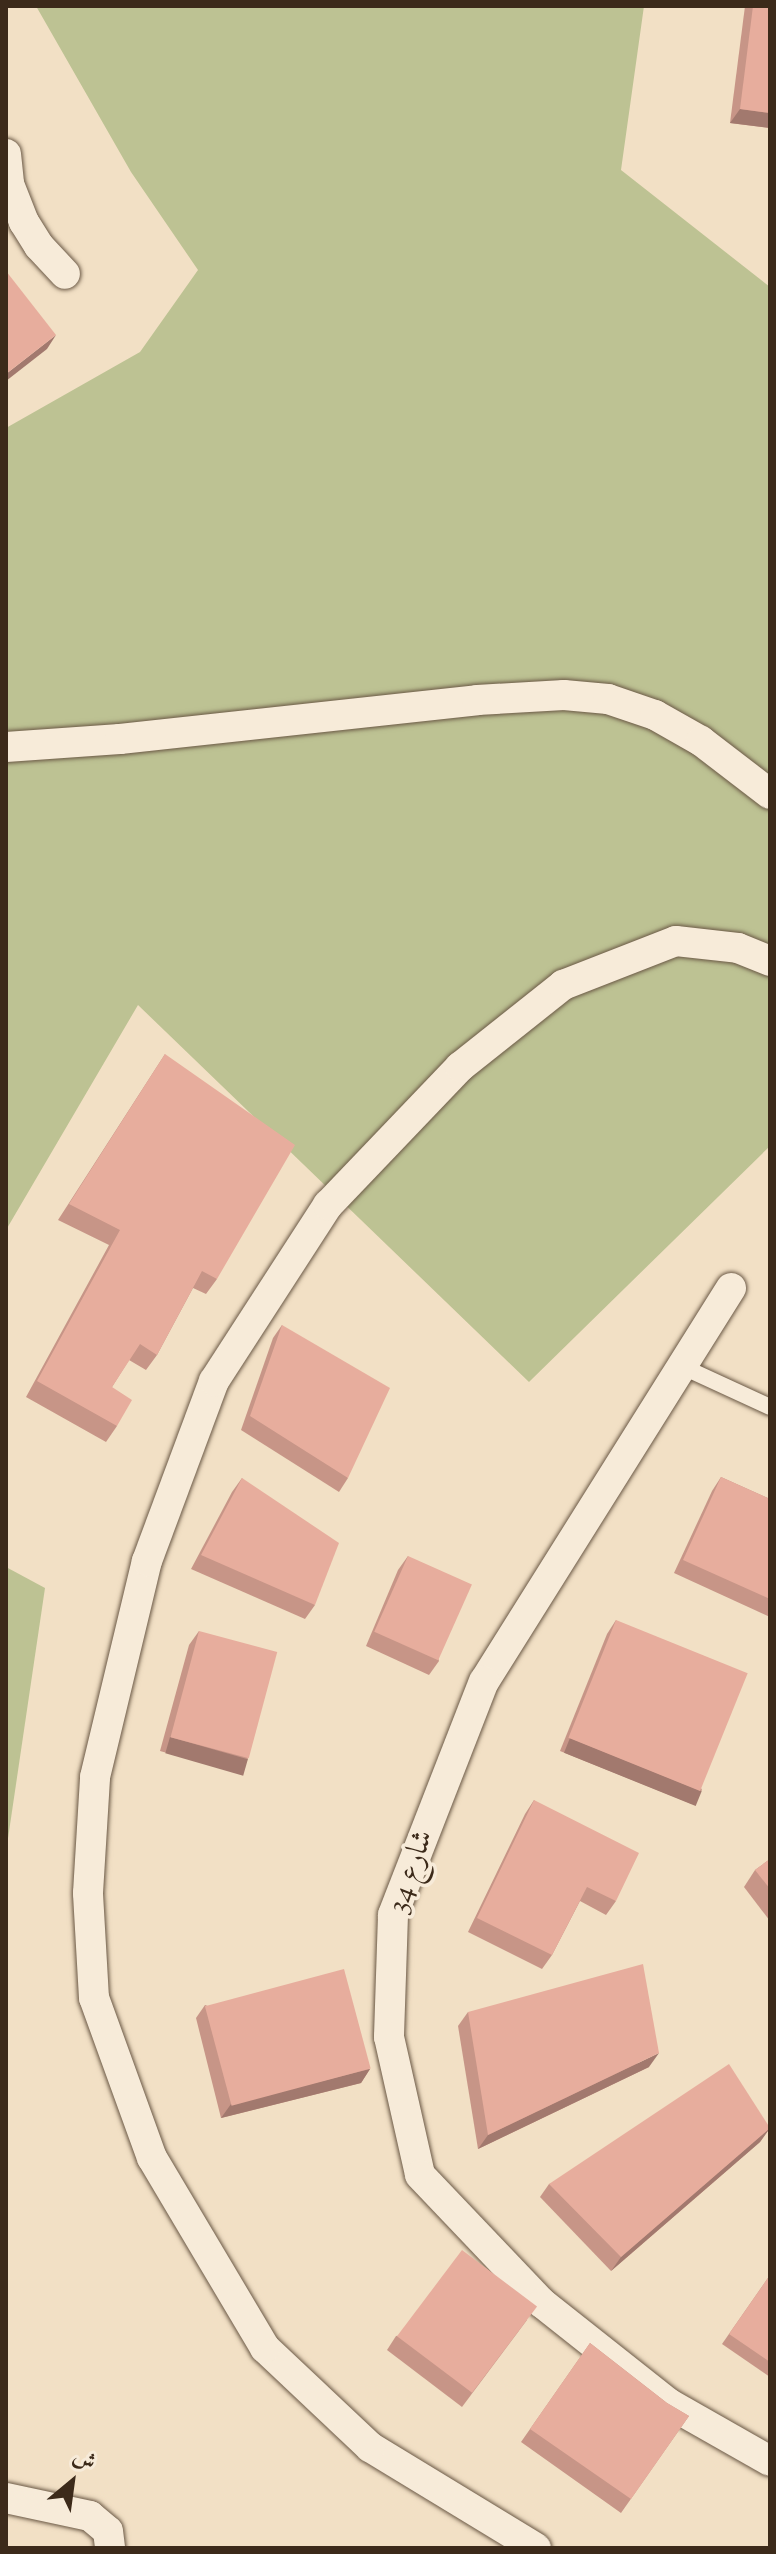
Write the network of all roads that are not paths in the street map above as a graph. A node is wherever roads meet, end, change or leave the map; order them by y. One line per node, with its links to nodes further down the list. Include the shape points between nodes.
1 (6, 154): 2 (street, via 9,184 24,222)
2 (65, 274)
3 (6, 747): 4 (street, via 564,695 608,699 655,715 701,741)
4 (770, 794)
5 (770, 961): 12 (street, via 738,948 676,941 563,985 460,1067 328,1205 214,1381 147,1561 95,1777 88,1893 94,1998 159,2171 265,2348 370,2447)
6 (731, 1288): 7 (street, شارع 34)
7 (681, 1366): 8 (lane); 9 (street, شارع 34, via 484,1681 393,1915 389,2037 420,2175 542,2303 668,2403)
8 (770, 1407)
9 (770, 2461)
10 (6, 2498): 11 (street, via 90,2516 108,2531)
11 (110, 2548)
12 (536, 2548)

